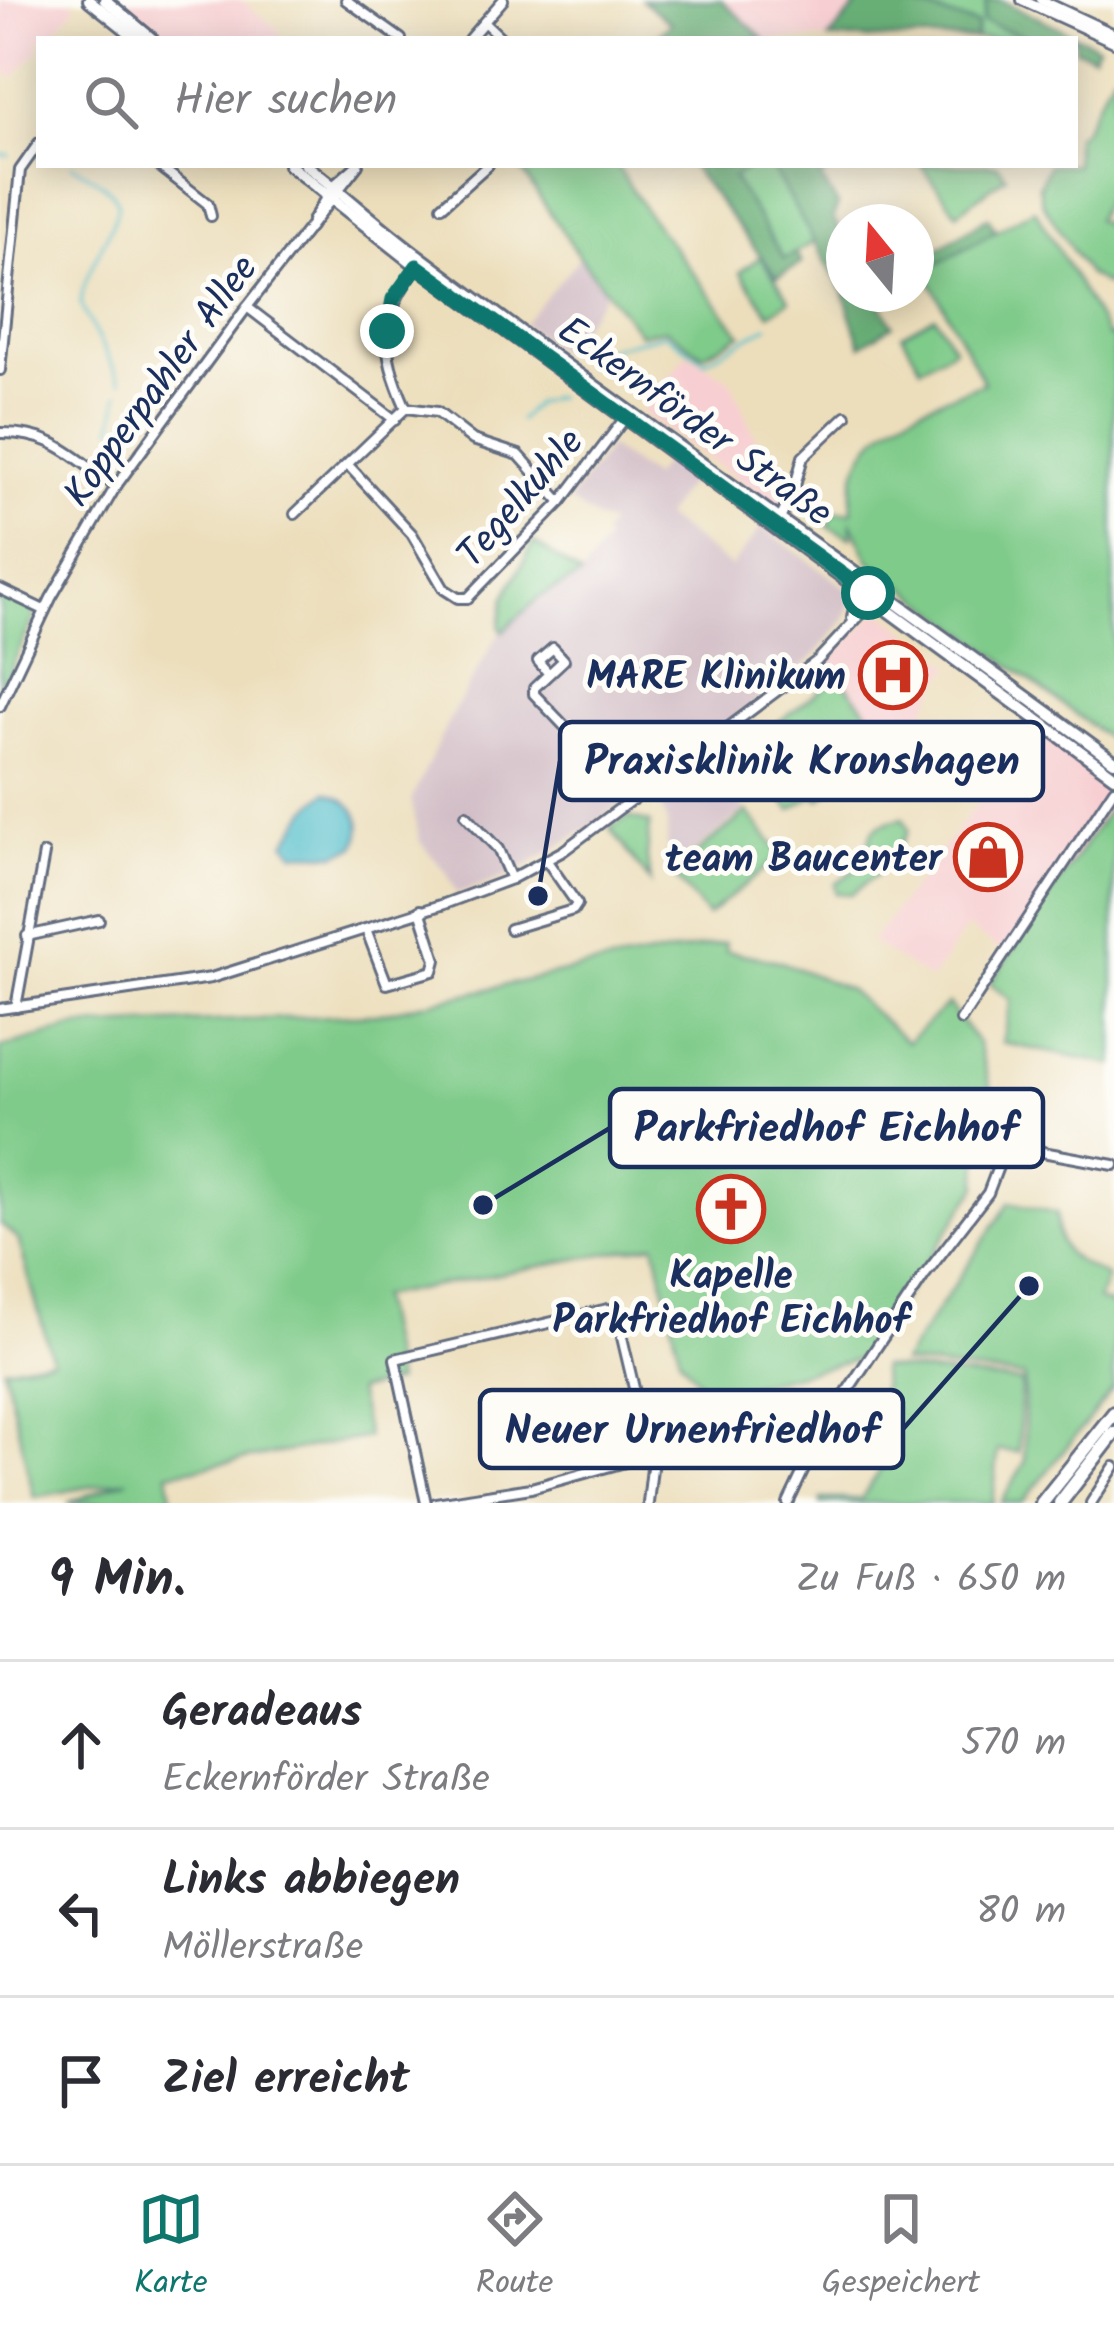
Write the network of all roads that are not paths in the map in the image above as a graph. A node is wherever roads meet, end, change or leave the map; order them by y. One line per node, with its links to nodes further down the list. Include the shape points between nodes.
1 (89, 0): 8 (main road)
2 (105, 0): 8 (main road)
3 (346, 0): 11 (street)
4 (503, 0): 7 (street)
5 (1022, 0): 14 (street)
6 (1041, 0): 14 (street)
7 (484, 22): 12 (street); 13 (street)
8 (125, 23): 9 (main road); 10 (main road)
9 (136, 36)
10 (147, 36)
11 (397, 36)
12 (472, 36)
13 (499, 36)
14 (1114, 38)
15 (36, 147): 26 (street, via 20,170)
16 (162, 168): 23 (street)
17 (294, 168): 21 (main road, Eckernförder Straße)
18 (309, 168): 21 (main road, Eckernförder Straße)
19 (355, 168): 21 (street, Kopperpahler Allee)
20 (485, 168): 22 (street)
21 (334, 193): 25 (main road, Eckernförder Straße); 27 (street, Kopperpahler Allee)
22 (442, 206)
23 (212, 216)
24 (0, 259): 26 (street)
25 (420, 262): 29 (street, via 393,299 387,331 388,367); 30 (main road, Eckernförder Straße)
26 (10, 264): 28 (street)
27 (247, 307): 32 (street); 35 (street, Kopperpahler Allee)
28 (0, 370)
29 (406, 408): 32 (street); 36 (street, via 437,412 473,440 519,455)
30 (627, 415): 36 (street, Tegelkuhle); 38 (main road, Eckernförder Straße)
31 (846, 416): 38 (street, via 802,457)
32 (395, 420): 34 (street)
33 (0, 434): 35 (street, via 49,439)
34 (348, 466): 36 (street, Tegelkuhle, via 458,598 468,598); 37 (street)
35 (118, 482): 42 (street, Kopperpahler Allee)
36 (561, 502)
37 (295, 514)
38 (777, 523): 39 (main road, Eckernförder Straße); 41 (main road, Eckernförder Straße)
39 (840, 574): 41 (main road, Eckernförder Straße); 43 (street, via 853,592)
40 (0, 589): 42 (street)
41 (876, 592): 43 (street); 46 (main road, Eckernförder Straße); 47 (main road, Eckernförder Straße)
42 (44, 610): 45 (street, Kopperpahler Allee)
43 (853, 615): 49 (street, via 817,661)
44 (549, 674): 49 (street, via 534,694)
45 (0, 706)
46 (1114, 761)
47 (1114, 776)
48 (1114, 789): 61 (street)
49 (634, 799): 52 (street)
50 (466, 815): 53 (street, via 498,849)
51 (44, 854): 58 (street)
52 (548, 861): 53 (street); 57 (street, via 578,904)
53 (511, 879): 54 (street)
54 (420, 909): 56 (street); 56 (street, via 435,967 393,985 382,980)
55 (99, 920): 58 (street)
56 (365, 929): 59 (street, via 199,981)
57 (510, 929)
58 (27, 936): 59 (street)
59 (16, 1007): 60 (street)
60 (0, 1009)
61 (961, 1020)
62 (1114, 1166): 64 (street, via 1011,1148 1000,1156 993,1180)
63 (1114, 1414): 72 (highway)
64 (826, 1423): 66 (street); 71 (street)
65 (1114, 1433): 73 (highway)
66 (649, 1452): 68 (street, via 613,1310 544,1322 395,1359); 69 (street, via 531,1488); 70 (street)
67 (1114, 1467): 74 (street)
68 (426, 1503)
69 (436, 1503)
70 (648, 1503)
71 (788, 1503)
72 (1042, 1503)
73 (1060, 1503)
74 (1091, 1503)

